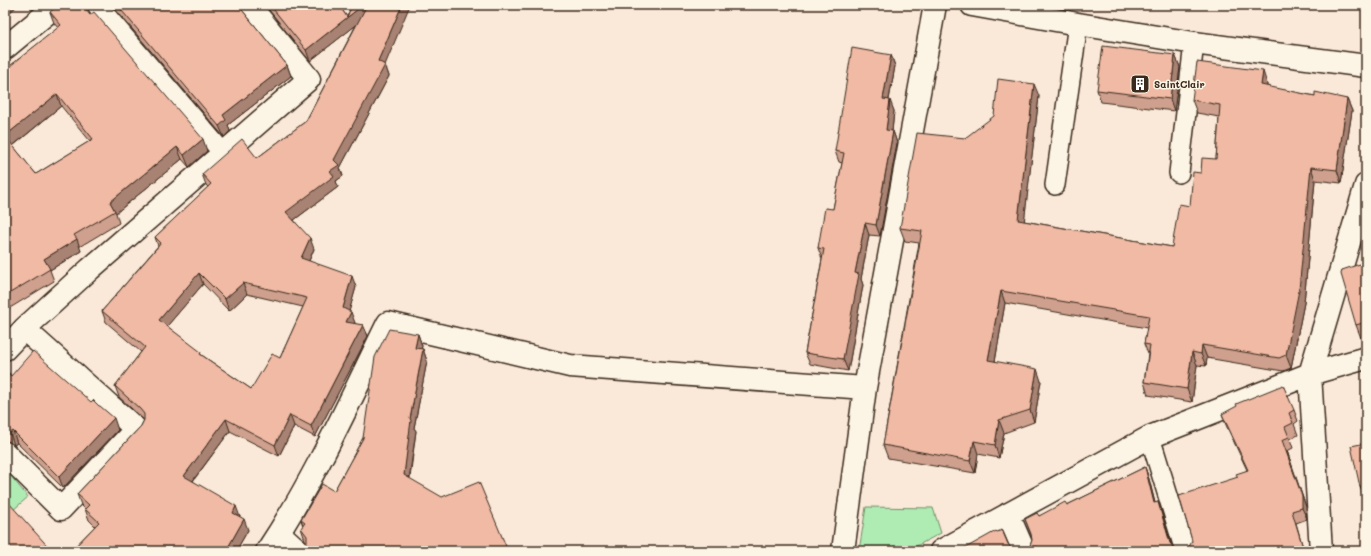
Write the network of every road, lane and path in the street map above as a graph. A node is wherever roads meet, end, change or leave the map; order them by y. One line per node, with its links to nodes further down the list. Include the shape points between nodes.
1 (57, 5): 8 (street)
2 (96, 5): 10 (lane)
3 (249, 5): 10 (street, via 309,79)
4 (935, 5): 17 (street)
5 (973, 5): 6 (street)
6 (1078, 24): 7 (street); 12 (lane)
7 (1194, 43): 9 (street); 11 (lane)
8 (5, 48)
9 (1366, 66)
10 (223, 154): 14 (street)
11 (1179, 173)
12 (1055, 185)
13 (1366, 185): 16 (street)
14 (12, 335): 19 (street, via 136,429 61,509)
15 (1366, 358): 16 (street)
16 (1310, 374): 18 (street); 28 (street)
17 (865, 388): 21 (street, via 570,366 388,323 321,460); 24 (street)
18 (1150, 437): 20 (street); 27 (lane)
19 (5, 453)
20 (1008, 514): 25 (street); 26 (street)
21 (279, 533): 22 (street); 23 (street)
22 (267, 551)
23 (299, 551)
24 (843, 551)
25 (941, 551)
26 (1024, 551)
27 (1185, 551)
28 (1321, 551)

